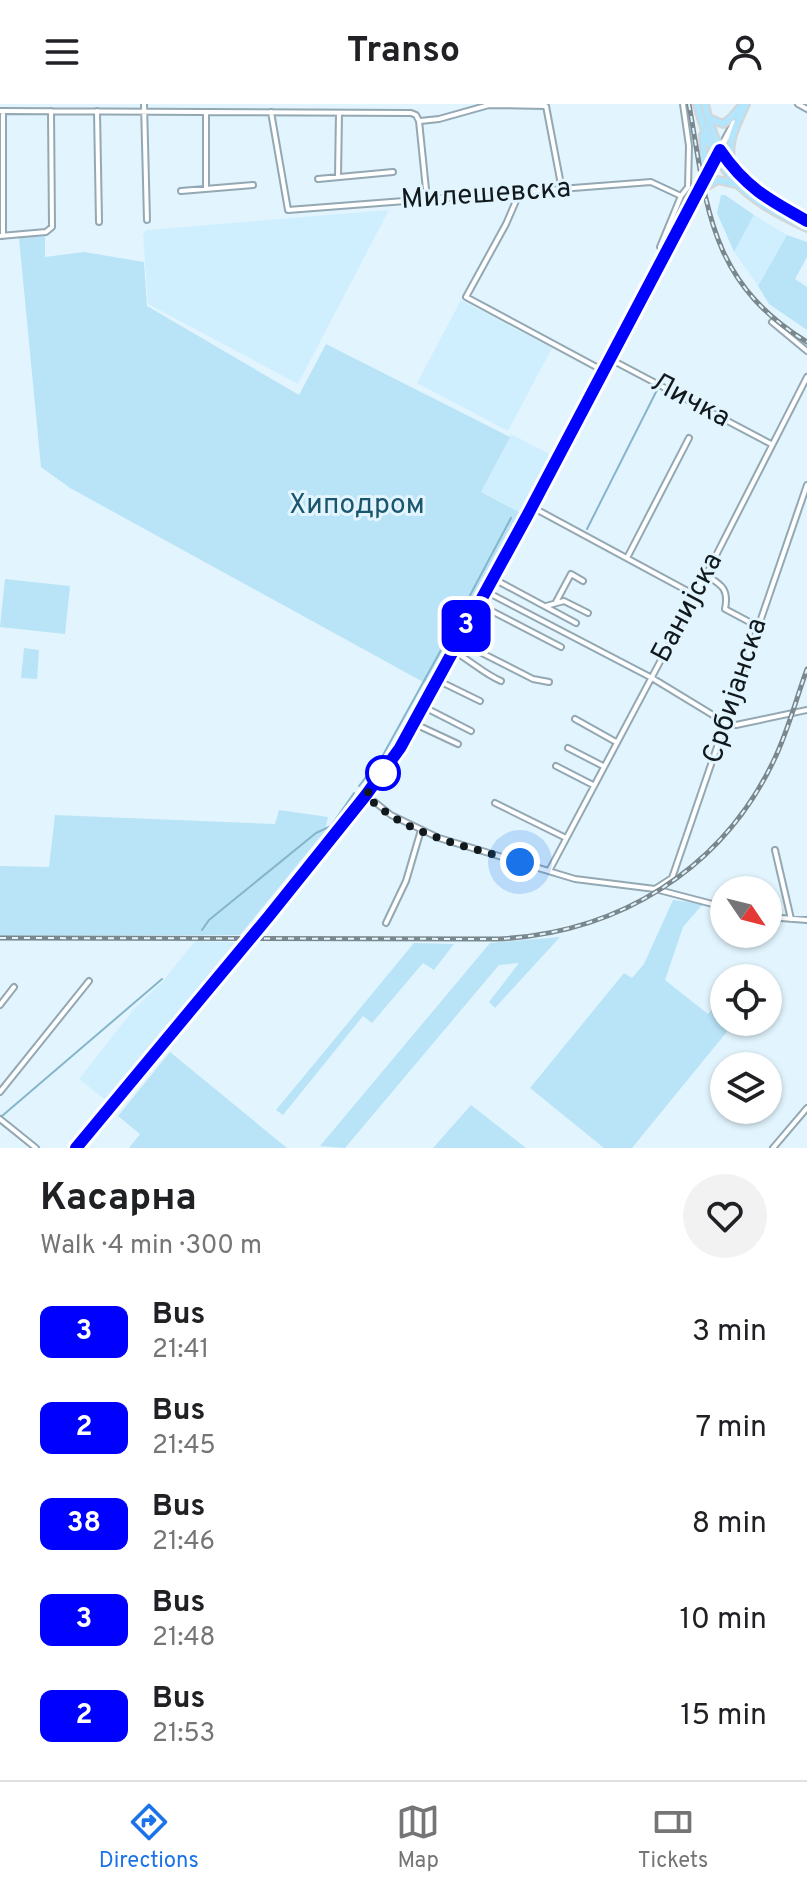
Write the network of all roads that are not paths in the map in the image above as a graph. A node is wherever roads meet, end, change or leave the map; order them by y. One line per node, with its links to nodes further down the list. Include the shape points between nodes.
1 (144, 104): 13 (street)
2 (282, 104): 16 (street)
3 (683, 104): 34 (street, via 689,182)
4 (697, 104): 20 (main road)
5 (705, 104): 18 (main road)
6 (745, 104): 18 (main road, via 723,124); 21 (street); 24 (main road, via 730,149)
7 (798, 104): 9 (street)
8 (489, 105): 19 (street); 30 (street, via 546,106)
9 (807, 109)
10 (2, 111): 11 (street); 40 (street)
11 (51, 111): 12 (street); 40 (street, via 52,227)
12 (97, 111): 13 (street); 38 (street)
13 (144, 112): 14 (street); 36 (street)
14 (206, 112): 15 (street); 29 (street)
15 (271, 112): 16 (street); 35 (street, Милешевска, via 288,210)
16 (282, 112): 17 (street)
17 (339, 113): 19 (street, via 411,113); 23 (street)
18 (707, 115): 21 (main road)
19 (419, 121): 35 (street)
20 (703, 126): 21 (main road); 26 (main road)
21 (718, 154): 24 (main road); 26 (main road); 28 (main road)
22 (393, 172): 23 (street)
23 (338, 177): 25 (street)
24 (740, 178): 37 (main road, via 765,199)
25 (318, 179)
26 (705, 180): 32 (main road)
27 (253, 185): 29 (street)
28 (738, 186): 32 (main road, via 718,180); 39 (main road)
29 (206, 189): 31 (street)
30 (562, 190): 33 (street, Милешевска); 34 (street, Милешевска, via 651,182)
31 (181, 191)
32 (698, 193): 41 (main road)
33 (519, 194): 35 (street, Милешевска); 45 (street, via 466,297)
34 (681, 196): 41 (street, via 660,247)
35 (427, 199)
36 (147, 220)
37 (807, 221)
38 (99, 222)
39 (807, 228)
40 (2, 236)
41 (665, 253): 44 (main road)
42 (772, 322): 43 (street)
43 (807, 351)
44 (609, 358): 45 (main road); 48 (street, Личка)
45 (602, 370): 51 (main road)
46 (807, 377): 48 (street, Банијска)
47 (689, 438): 52 (street)
48 (771, 444): 53 (street, Банијска)
49 (807, 485): 50 (street, Србијанска)
50 (805, 496): 63 (street, Србијанска)
51 (532, 507): 52 (street); 54 (main road)
52 (627, 558): 57 (street)
53 (706, 575): 57 (street, Банијска); 63 (street, via 723,586 728,595 725,609)
54 (492, 578): 56 (main road); 60 (street)
55 (583, 581): 58 (street, via 571,574)
56 (485, 591): 59 (main road); 67 (street)
57 (695, 595): 67 (street, Банијска)
58 (556, 603): 60 (street); 61 (street, via 564,601)
59 (478, 604): 64 (main road); 65 (street)
60 (543, 606): 62 (street)
61 (588, 613)
62 (576, 623)
63 (757, 626): 75 (street, Србијанска)
64 (462, 634): 66 (main road); 70 (street, via 466,645)
65 (561, 647)
66 (453, 651): 68 (main road); 69 (street)
67 (652, 678): 75 (street); 78 (street, Банијска)
68 (437, 680): 71 (street); 72 (main road)
69 (501, 681)
70 (549, 682)
71 (480, 701)
72 (424, 707): 76 (main road); 77 (street)
73 (807, 711): 75 (street)
74 (575, 719): 78 (street)
75 (726, 723): 90 (street, Србијанска, via 672,878)
76 (415, 724): 79 (street); 84 (main road)
77 (471, 731)
78 (616, 742): 82 (street, Банијска)
79 (458, 744)
80 (568, 748): 82 (street)
81 (556, 766): 83 (street)
82 (603, 766): 83 (street, Банијска)
83 (593, 785): 87 (street, Банијска)
84 (366, 795): 86 (street); 103 (main road)
85 (495, 803): 87 (street)
86 (421, 830): 89 (street); 95 (street)
87 (566, 838): 89 (street, Банијска)
88 (775, 850): 93 (street)
89 (549, 871): 90 (street)
90 (655, 889): 91 (street)
91 (710, 903)
92 (782, 918): 93 (street)
93 (791, 919): 94 (street)
94 (807, 920)
95 (386, 923)
96 (89, 981): 99 (street)
97 (14, 987): 98 (street)
98 (0, 1005)
99 (0, 1092)
100 (807, 1108): 104 (street)
101 (0, 1119): 102 (street)
102 (36, 1148)
103 (76, 1148)
104 (773, 1148)

